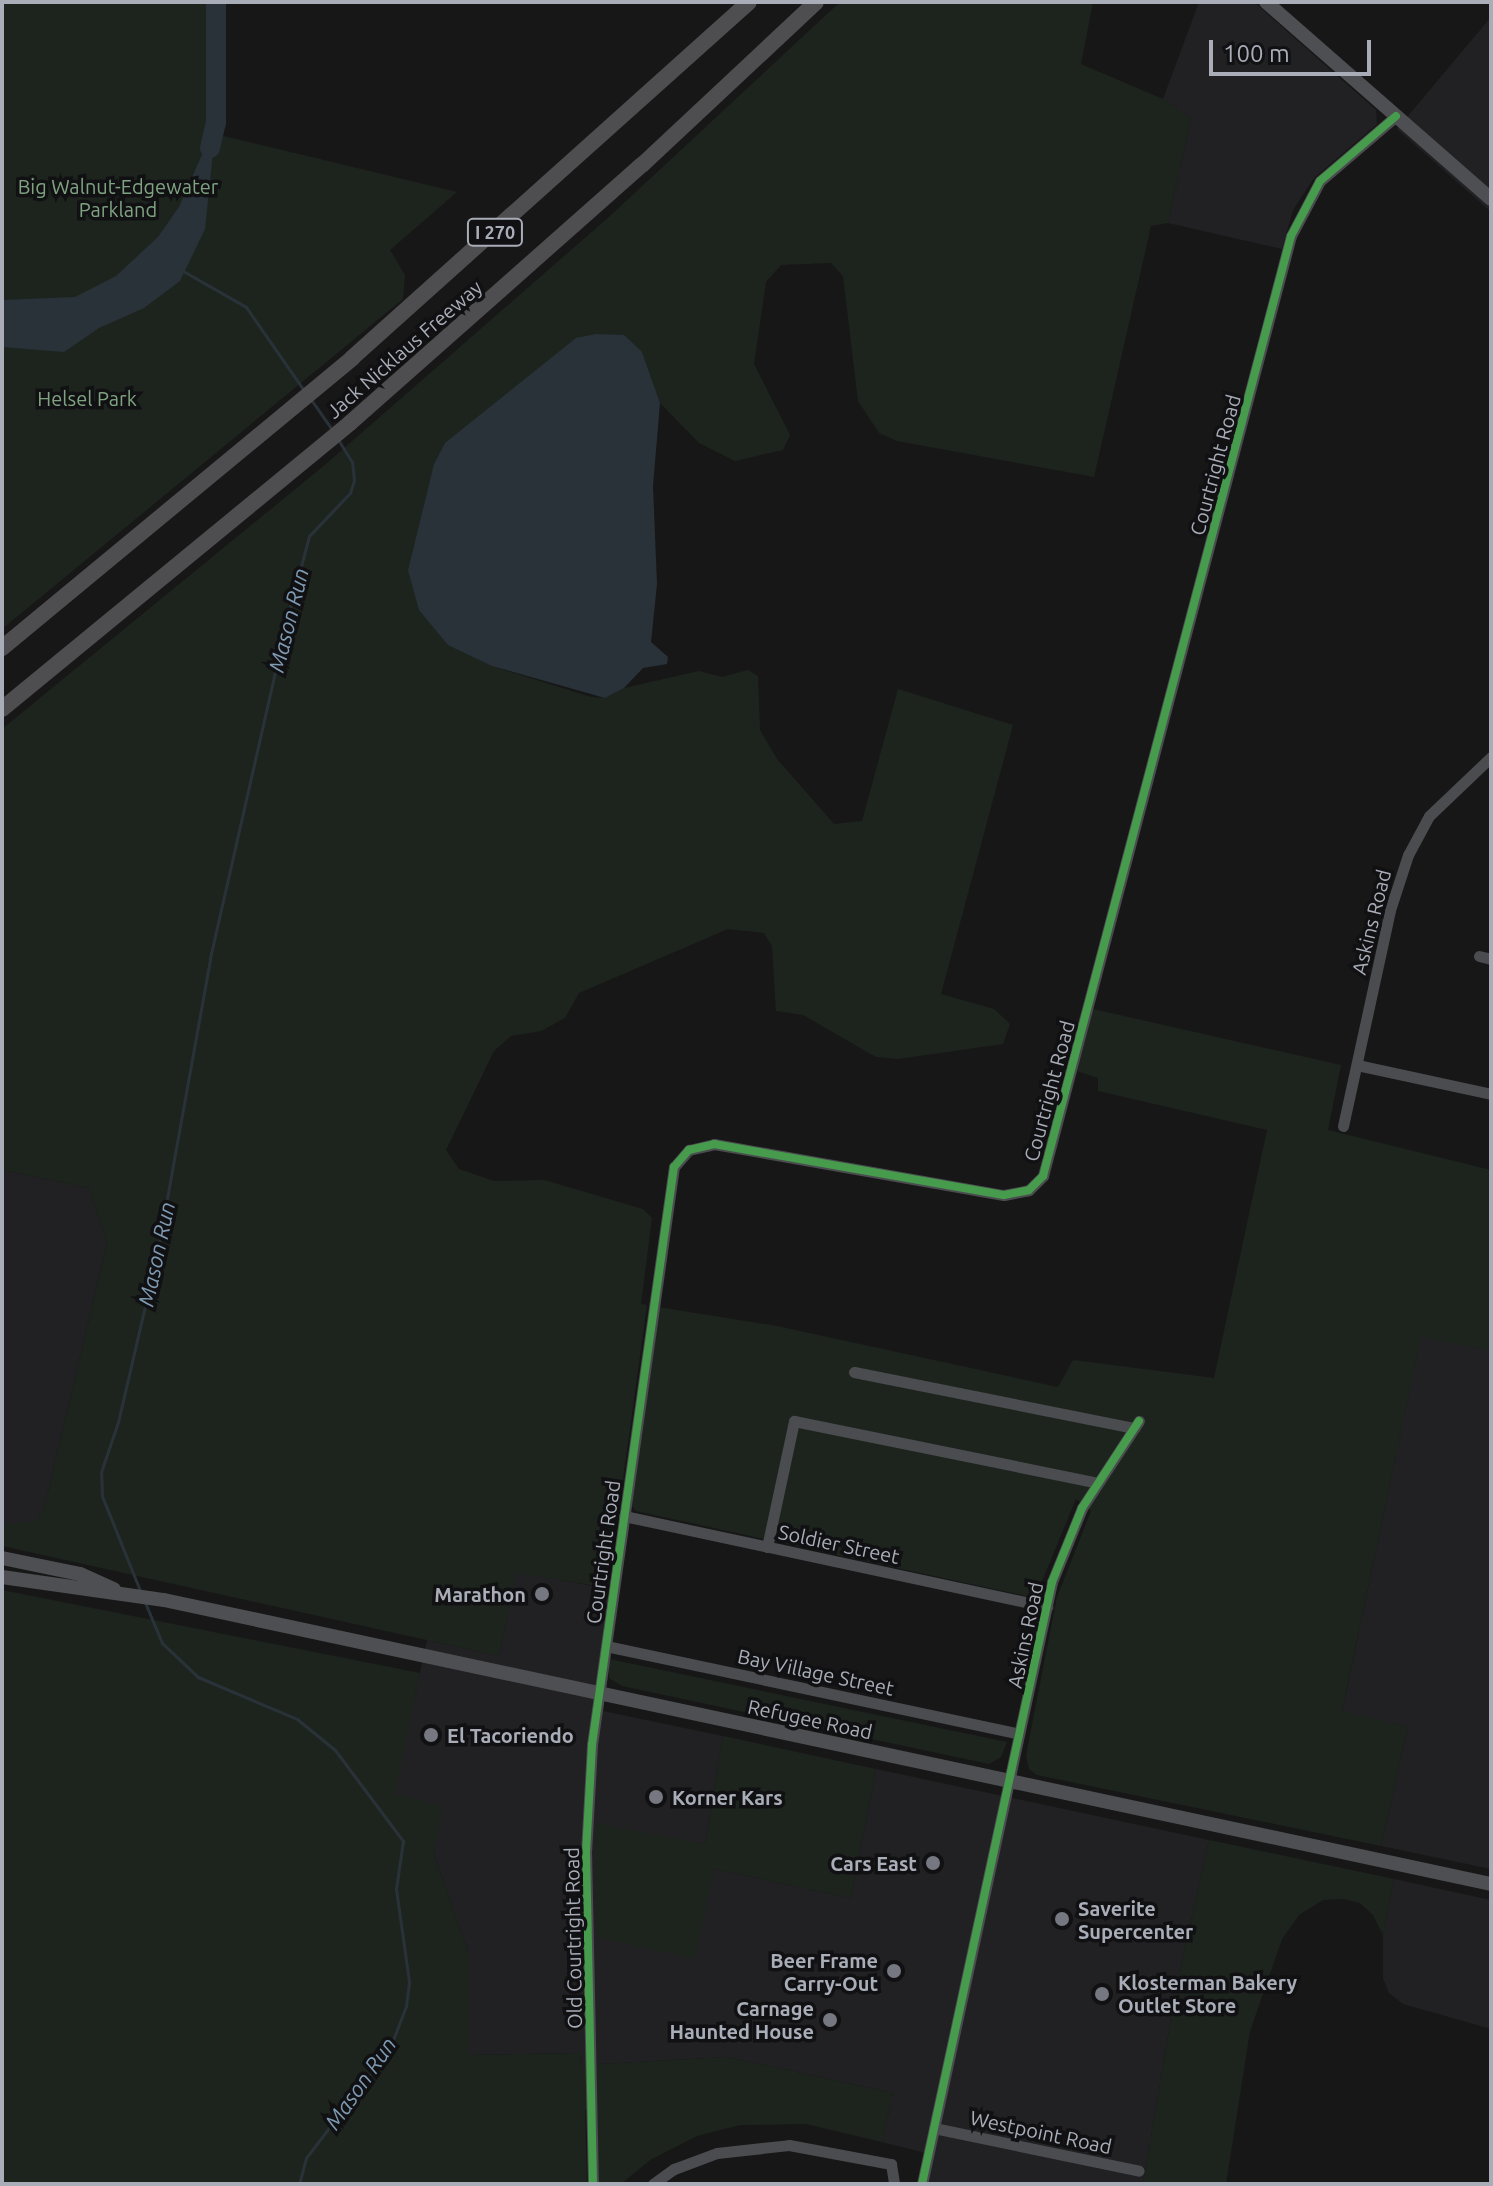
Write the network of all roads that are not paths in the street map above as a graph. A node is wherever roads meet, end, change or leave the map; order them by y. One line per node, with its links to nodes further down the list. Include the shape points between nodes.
1 (736, 2): 5 (highway)
2 (749, 2): 5 (highway, Jack Nicklaus Freeway / I 270)
3 (816, 2): 9 (highway, Jack Nicklaus Freeway / I 270, via 563,236 350,423)
4 (1266, 2): 6 (main road)
5 (664, 82): 8 (highway, Jack Nicklaus Freeway / I 270, via 325,381)
6 (1396, 116): 7 (main road); 16 (street, Courtright Road, via 1320,181 1294,228 1043,1176 1029,1190 1004,1195 714,1144 682,1155 672,1173)
7 (1491, 199)
8 (2, 648)
9 (2, 709)
10 (1491, 757): 11 (street, Askins Road, via 1429,816 1408,855 1390,910)
11 (1357, 1065): 12 (street); 13 (street, Askins Road)
12 (1491, 1094)
13 (1343, 1126)
14 (854, 1372): 15 (street, Askins Road, via 1136,1424)
15 (1098, 1483): 17 (street, via 794,1421); 21 (street, Askins Road, via 1064,1543)
16 (624, 1516): 17 (street, Soldier Street); 22 (street, Courtright Road)
17 (767, 1547): 21 (street, Soldier Street)
18 (2, 1558): 20 (main road, Refugee Road, via 80,1574)
19 (2, 1577): 20 (main road, Refugee Road, via 75,1592)
20 (127, 1594): 23 (main road, Refugee Road)
21 (1047, 1607): 24 (street, Askins Road)
22 (606, 1646): 23 (street, Courtright Road); 24 (street, Bay Village Street)
23 (600, 1693): 25 (main road, Refugee Road); 29 (street, Old Courtright Road, via 586,1853)
24 (1019, 1734): 25 (street, Askins Road)
25 (1009, 1781): 26 (main road, Refugee Road); 27 (street)
26 (1491, 1884)
27 (934, 2128): 28 (street, Westpoint Road); 32 (street)
28 (1139, 2171)
29 (593, 2184)
30 (653, 2184): 31 (street, via 674,2169 717,2153 789,2145 891,2164)
31 (894, 2184)
32 (922, 2184)

